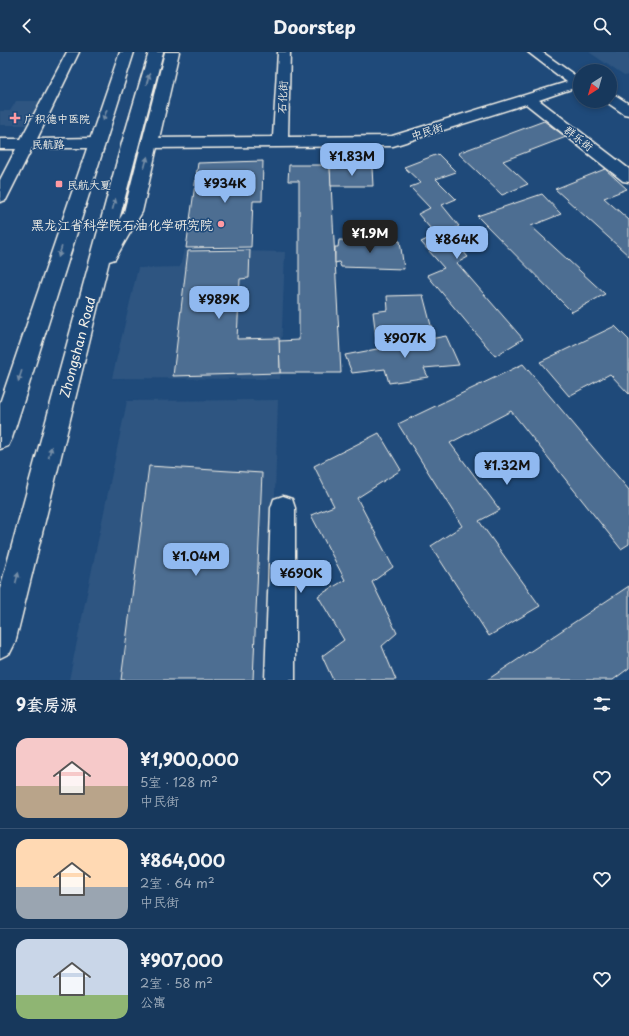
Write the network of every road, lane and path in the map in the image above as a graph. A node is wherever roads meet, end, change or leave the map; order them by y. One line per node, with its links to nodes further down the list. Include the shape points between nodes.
1 (73, 52): 16 (street)
2 (127, 52): 13 (main road, one-way to 13)
3 (156, 52): 19 (main road, Zhongshan Road, one-way to 3)
4 (172, 52): 14 (main road)
5 (284, 52): 12 (street, 石化街)
6 (534, 52): 7 (street)
7 (573, 79)
8 (573, 85): 9 (street, 中民街)
9 (529, 99): 12 (street, 中民街, via 393,142); 17 (street, 群乐街)
10 (617, 103): 11 (street)
11 (629, 111)
12 (280, 142): 14 (street, 中民街)
13 (96, 143): 16 (street, 民航路); 20 (main road, one-way to 20)
14 (152, 143): 19 (main road, one-way to 14, via 133,212)
15 (0, 144): 16 (street, 民航路)
16 (26, 144): 18 (street)
17 (629, 177)
18 (0, 196)
19 (96, 274): 22 (main road, Zhongshan Road, one-way to 19)
20 (0, 438)
21 (283, 508): 23 (street)
22 (1, 633)
23 (280, 680)

